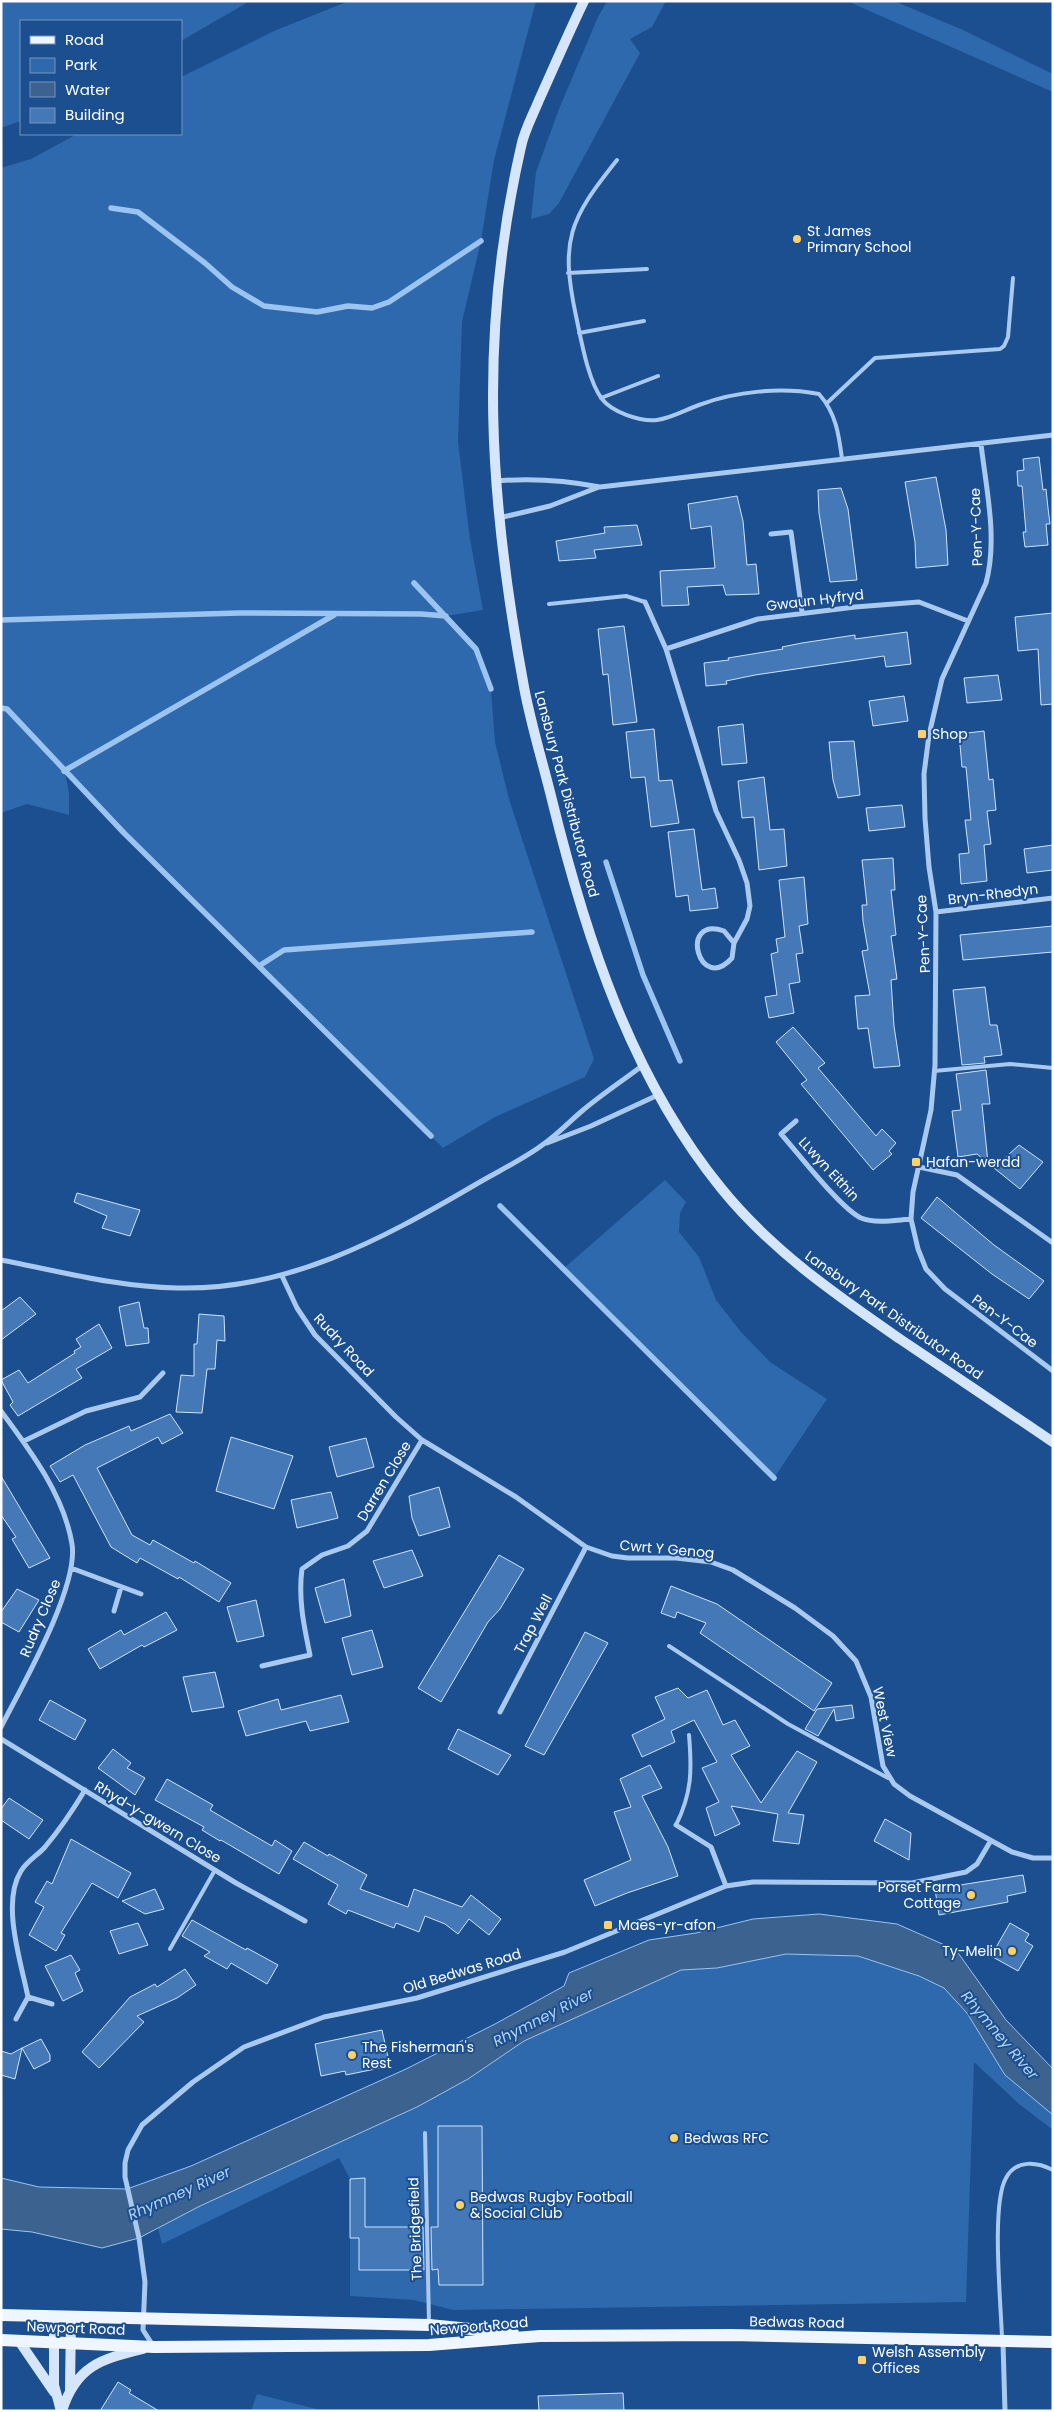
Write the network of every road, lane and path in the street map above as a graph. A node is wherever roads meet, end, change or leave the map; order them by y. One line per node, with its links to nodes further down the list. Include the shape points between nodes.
1 (584, 1): 14 (street, Lansbury Park Distributor Road, via 522,141 504,233 492,346 491,414)
2 (617, 160): 4 (lane, via 576,218 570,240)
3 (647, 269): 4 (lane)
4 (568, 273): 7 (lane)
5 (1013, 278): 10 (lane, via 1008,337 1000,349 875,358)
6 (644, 321): 7 (lane)
7 (580, 333): 9 (lane)
8 (658, 376): 9 (lane)
9 (601, 398): 10 (lane, via 625,414 655,420 700,404 754,393 807,392 819,394)
10 (827, 403): 13 (lane, via 837,427)
11 (1053, 435): 12 (street)
12 (981, 444): 13 (street); 21 (street, Pen-Y-Cae, via 990,558 986,583)
13 (842, 459): 15 (street)
14 (495, 481): 15 (street, via 548,479); 16 (street, Lansbury Park Distributor Road)
15 (600, 486): 16 (street, via 556,505)
16 (499, 518): 26 (street, Lansbury Park Distributor Road, via 525,690 567,861 612,999)
17 (771, 534): 20 (street, via 791,532)
18 (645, 602): 19 (lane, via 626,596); 22 (street)
19 (549, 604)
20 (802, 612): 21 (street, Gwaun Hyfryd, via 908,602 927,604); 22 (street, Gwaun Hyfryd, via 758,619)
21 (968, 621): 24 (street, Pen-Y-Cae, via 942,679 924,774 927,848)
22 (666, 650): 25 (street, via 716,812 747,884 750,906)
23 (1053, 898): 24 (street, Bryn-Rhedyn)
24 (936, 912): 28 (street, Pen-Y-Cae)
25 (734, 944): 25 (street, via 732,958 722,966 710,966 697,954 698,941 712,929 724,931)
26 (642, 1066): 29 (street, Lansbury Park Distributor Road); 31 (street)
27 (1053, 1068): 28 (lane, via 1010,1064)
28 (934, 1071): 32 (street, Pen-Y-Cae, via 931,1110)
29 (658, 1095): 31 (street); 42 (street, Lansbury Park Distributor Road, via 722,1189 792,1260 846,1301)
30 (796, 1120): 33 (street, LLwyn Eithin, via 781,1134 847,1208 862,1218 883,1221)
31 (544, 1144): 36 (street, via 383,1236)
32 (919, 1167): 33 (street, Pen-Y-Cae); 34 (street, via 957,1175)
33 (911, 1219): 37 (street, Pen-Y-Cae, via 926,1269 945,1289)
34 (1053, 1244)
35 (1, 1260): 36 (street, via 117,1283 170,1288 228,1286)
36 (282, 1276): 40 (street, Rudry Road, via 297,1308 315,1335)
37 (1053, 1371)
38 (163, 1373): 41 (street, via 140,1397 86,1411)
39 (1, 1411): 41 (street, Rudry Close)
40 (422, 1440): 43 (street, Rudry Road, via 516,1497); 50 (street, Darren Close, via 367,1531 348,1546 322,1555 302,1569 301,1609 310,1655)
41 (24, 1441): 44 (street, Rudry Close, via 59,1502 72,1545)
42 (1053, 1442)
43 (586, 1547): 45 (street, Cwrt Y Genog, via 628,1558 711,1562); 51 (street, Trap Well)
44 (72, 1568): 46 (street); 52 (street, Rudry Close, via 53,1624)
45 (744, 1577): 55 (street, West View, via 813,1621 847,1649 856,1661 870,1697)
46 (121, 1587): 47 (street); 48 (street)
47 (141, 1594)
48 (114, 1611)
49 (669, 1646): 55 (lane, via 788,1724)
50 (262, 1666)
51 (500, 1712)
52 (1, 1727)
53 (690, 1735): 57 (lane, via 690,1786)
54 (1, 1739): 56 (street, Rhyd-y-gwern Close)
55 (888, 1778): 58 (street, West View, via 910,1796)
56 (85, 1790): 60 (street, Rhyd-y-gwern Close); 64 (street, via 44,1848 22,1869 13,1887 12,1919)
57 (676, 1825): 61 (street, via 711,1847)
58 (990, 1842): 59 (street, West View, via 1022,1856); 61 (street, Old Bedwas Road, via 976,1864 966,1872 912,1883 753,1882)
59 (1053, 1858)
60 (215, 1870): 62 (street, Rhyd-y-gwern Close); 63 (lane)
61 (726, 1886): 72 (street, Old Bedwas Road, via 565,1952 417,1998 324,2017 244,2047 192,2082 142,2125 128,2150 125,2163 145,2282)
62 (305, 1921)
63 (170, 1950)
64 (28, 1997): 65 (street); 66 (street)
65 (52, 2004)
66 (16, 2019)
67 (425, 2133): 73 (lane, The Bridgefield)
68 (1053, 2170): 78 (lane, via 1044,2165 1025,2163 1006,2176 1002,2186 998,2210)
69 (1, 2315): 70 (main road, Newport Road)
70 (54, 2318): 71 (main road, Newport Road); 77 (street)
71 (71, 2318): 72 (main road, Newport Road); 80 (street)
72 (143, 2318): 73 (main road, Newport Road); 81 (street, via 146,2337)
73 (429, 2325): 74 (main road, Newport Road)
74 (540, 2336): 78 (main road, Bedwas Road, via 731,2335); 81 (main road, Newport Road, via 429,2345)
75 (1, 2340): 76 (main road, Newport Road)
76 (20, 2341): 77 (main road, Newport Road); 83 (street)
77 (53, 2342): 80 (main road, Newport Road); 83 (street)
78 (1003, 2342): 79 (main road, Bedwas Road); 85 (street)
79 (1053, 2342)
80 (71, 2343): 81 (main road, Newport Road); 82 (street)
81 (154, 2347): 82 (street, via 99,2361)
82 (70, 2391): 84 (street)
83 (54, 2393): 84 (street)
84 (62, 2411)
85 (1005, 2411)

